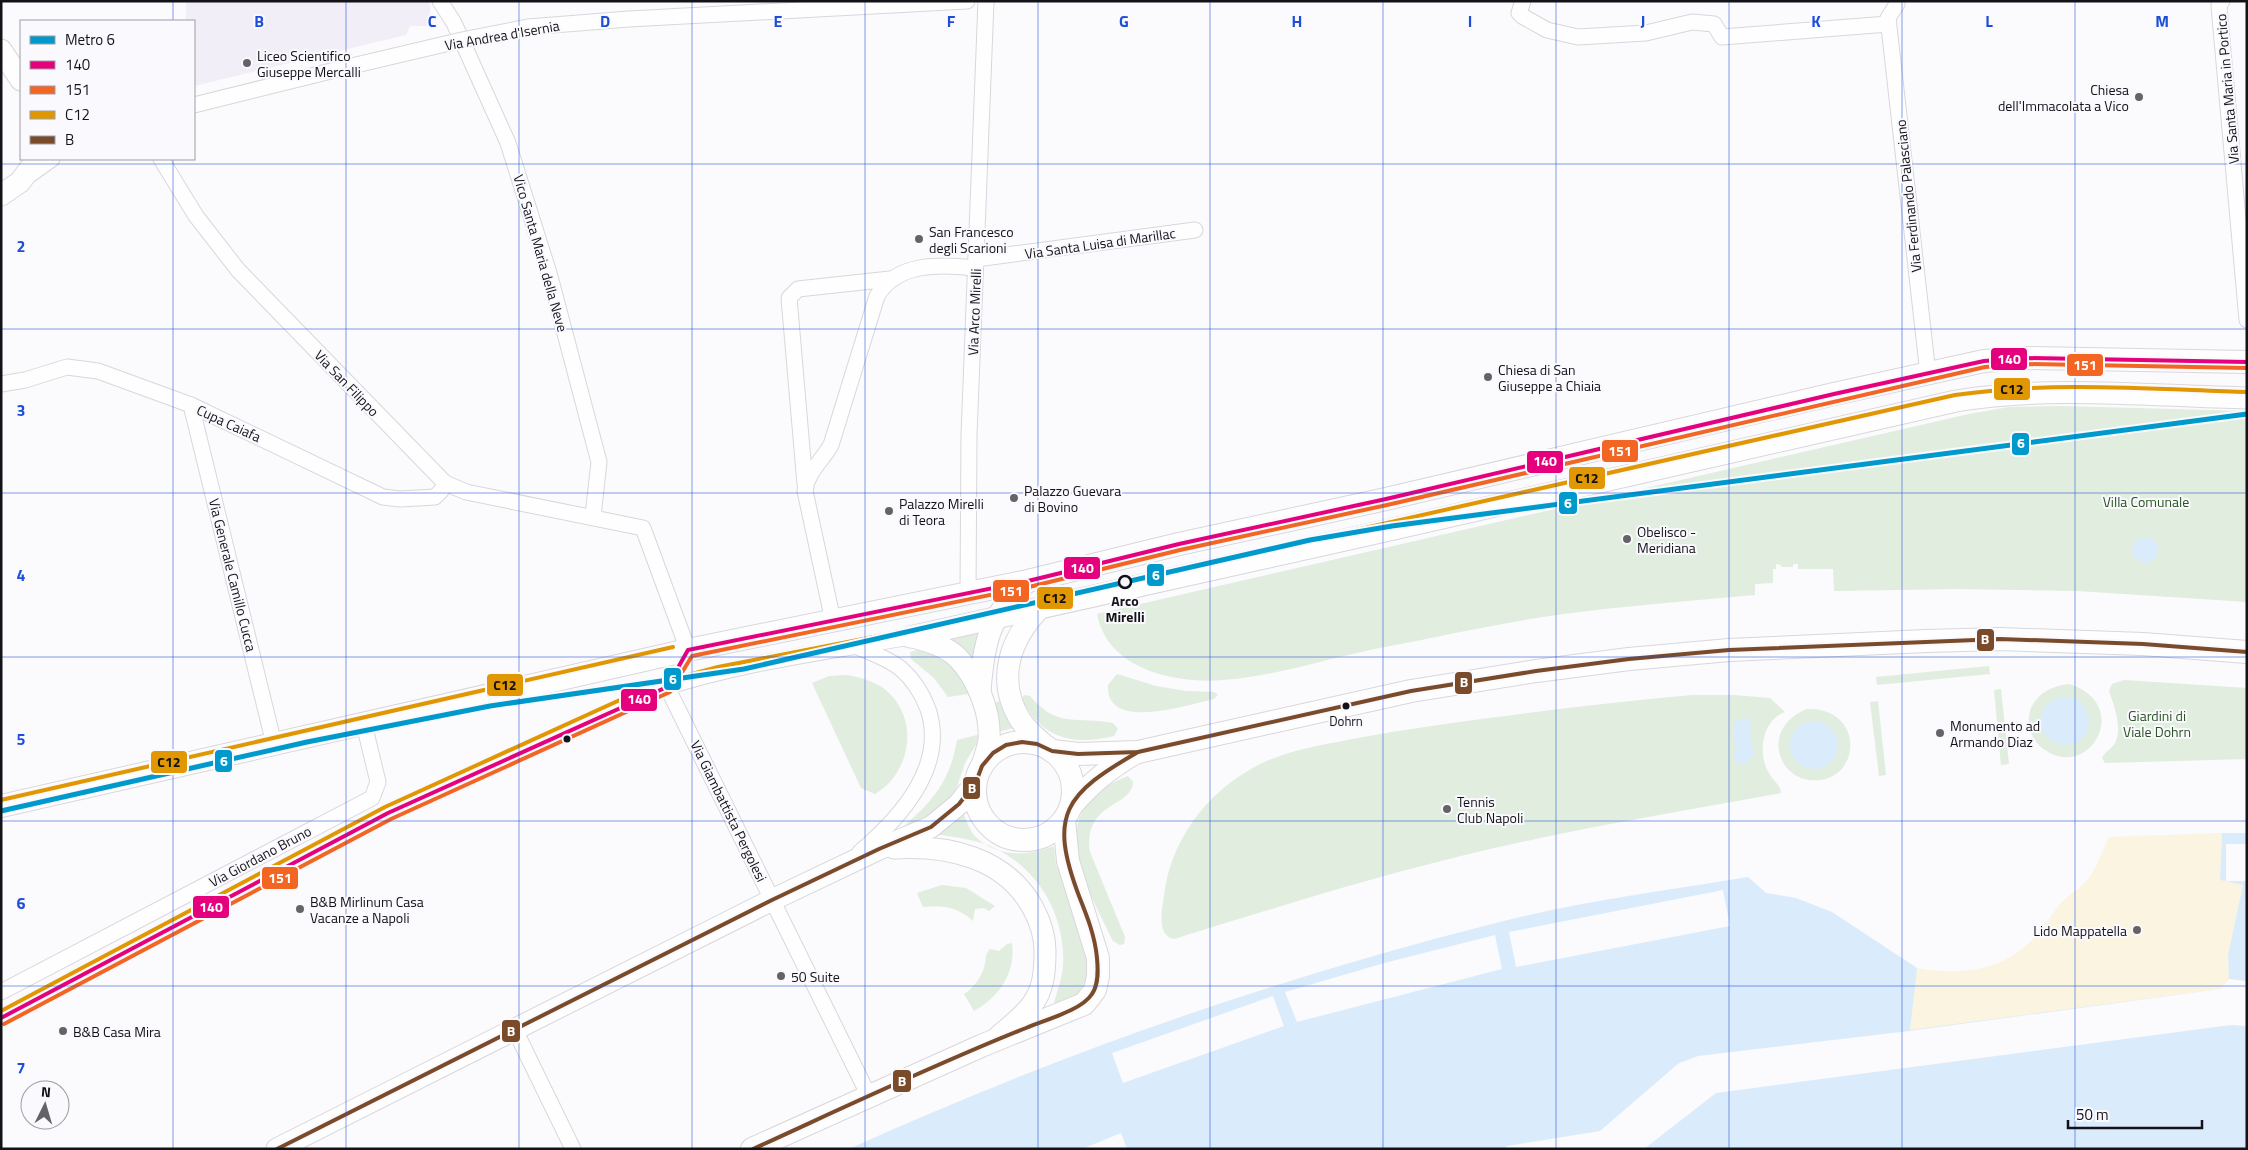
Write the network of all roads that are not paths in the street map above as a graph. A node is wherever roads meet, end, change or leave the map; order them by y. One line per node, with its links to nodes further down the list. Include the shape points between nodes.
1 (440, 1): 27 (street, Vico Santa Maria della Neve, via 454,23 508,143 549,273 599,462)
2 (967, 1): 10 (street, Via Andrea d'Isernia, bridge, via 528,27)
3 (986, 1): 17 (street, Via Arco Mirelli)
4 (1523, 1): 7 (street, via 1519,13 1522,16 1547,30 1578,37 1646,33 1692,22 1714,24 1722,37)
5 (1897, 1): 7 (street)
6 (2221, 4): 19 (street, Via Santa Maria in Portico)
7 (1888, 21): 21 (street, Via Ferdinando Palasciano)
8 (1, 50): 9 (street)
9 (20, 78)
10 (195, 105)
11 (36, 160): 14 (street)
12 (51, 160): 14 (street)
13 (162, 160): 25 (street, Via San Filippo, via 196,216 238,270)
14 (20, 182): 15 (street)
15 (1, 194)
16 (1195, 230): 17 (street, Via Santa Luisa di Marillac)
17 (976, 264): 18 (street, Via Santa Luisa di Marillac, via 904,271); 29 (street, Via Arco Mirelli, via 969,435)
18 (890, 279): 26 (street, via 877,296 831,444 809,474); 26 (street, Via Santa Luisa di Marillac, via 798,289 792,293 788,304)
19 (2247, 320)
20 (2247, 362): 21 (main road, via 2014,358)
21 (1928, 374): 28 (main road)
22 (1, 384): 24 (street, Cupa Caiafa, via 26,380 60,368 78,367 98,371)
23 (2247, 398): 30 (street, via 2054,391 1999,394 1956,401)
24 (191, 405): 25 (street, Cupa Caiafa, via 384,497 435,497); 41 (street, Via Generale Camillo Cucca)
25 (445, 484): 27 (street, Via San Filippo, via 466,492)
26 (805, 486): 32 (street)
27 (593, 516): 35 (street, Via San Filippo, via 644,529)
28 (1028, 581): 29 (main road); 31 (street, via 1009,598)
29 (968, 594): 31 (street); 32 (main road)
30 (1040, 608): 31 (street); 37 (street, via 1027,622)
31 (996, 617): 33 (street); 37 (street, via 1005,633); 39 (street, via 986,645)
32 (833, 621): 35 (main road)
33 (910, 637): 34 (street); 39 (street, via 929,641 954,654)
34 (855, 646): 38 (street); 48 (street, via 880,656 914,681 933,725 933,746 927,768 898,815)
35 (688, 650): 40 (main road)
36 (2247, 652): 43 (main road, via 2143,644 2000,639 1730,650 1638,658 1411,691)
37 (1009, 655): 42 (street, via 1008,675 1015,709 1032,734)
38 (667, 687): 49 (street, Via Giambattista Pergolesi); 51 (street, via 388,813)
39 (980, 691): 44 (street, via 989,741)
40 (364, 724): 41 (main road); 50 (street, Via Giordano Bruno, via 378,782 372,798)
41 (274, 744): 45 (main road)
42 (1052, 751): 43 (main road, via 1078,754); 44 (main road, via 1022,742 1006,746 993,753); 46 (main road, via 1071,775 1073,790)
43 (1138, 752): 46 (main road, via 1090,783)
44 (979, 774): 46 (main road, via 975,798 980,814 991,828 1005,837 1038,839 1053,831); 47 (street, via 959,804 931,827)
45 (1, 806)
46 (1068, 813): 53 (main road, via 1068,861 1098,958 1095,990 1084,1004)
47 (879, 848): 48 (street); 53 (street, via 923,848 972,856 1011,878 1026,895 1045,940 1042,985 1032,1005)
48 (845, 865): 49 (street)
49 (772, 900): 52 (street); 54 (street, Via Giambattista Pergolesi)
50 (1, 992)
51 (1, 1018)
52 (515, 1030): 55 (street); 56 (street)
53 (995, 1040): 54 (main road)
54 (869, 1096): 57 (main road)
55 (278, 1149)
56 (573, 1149)
57 (752, 1149)

